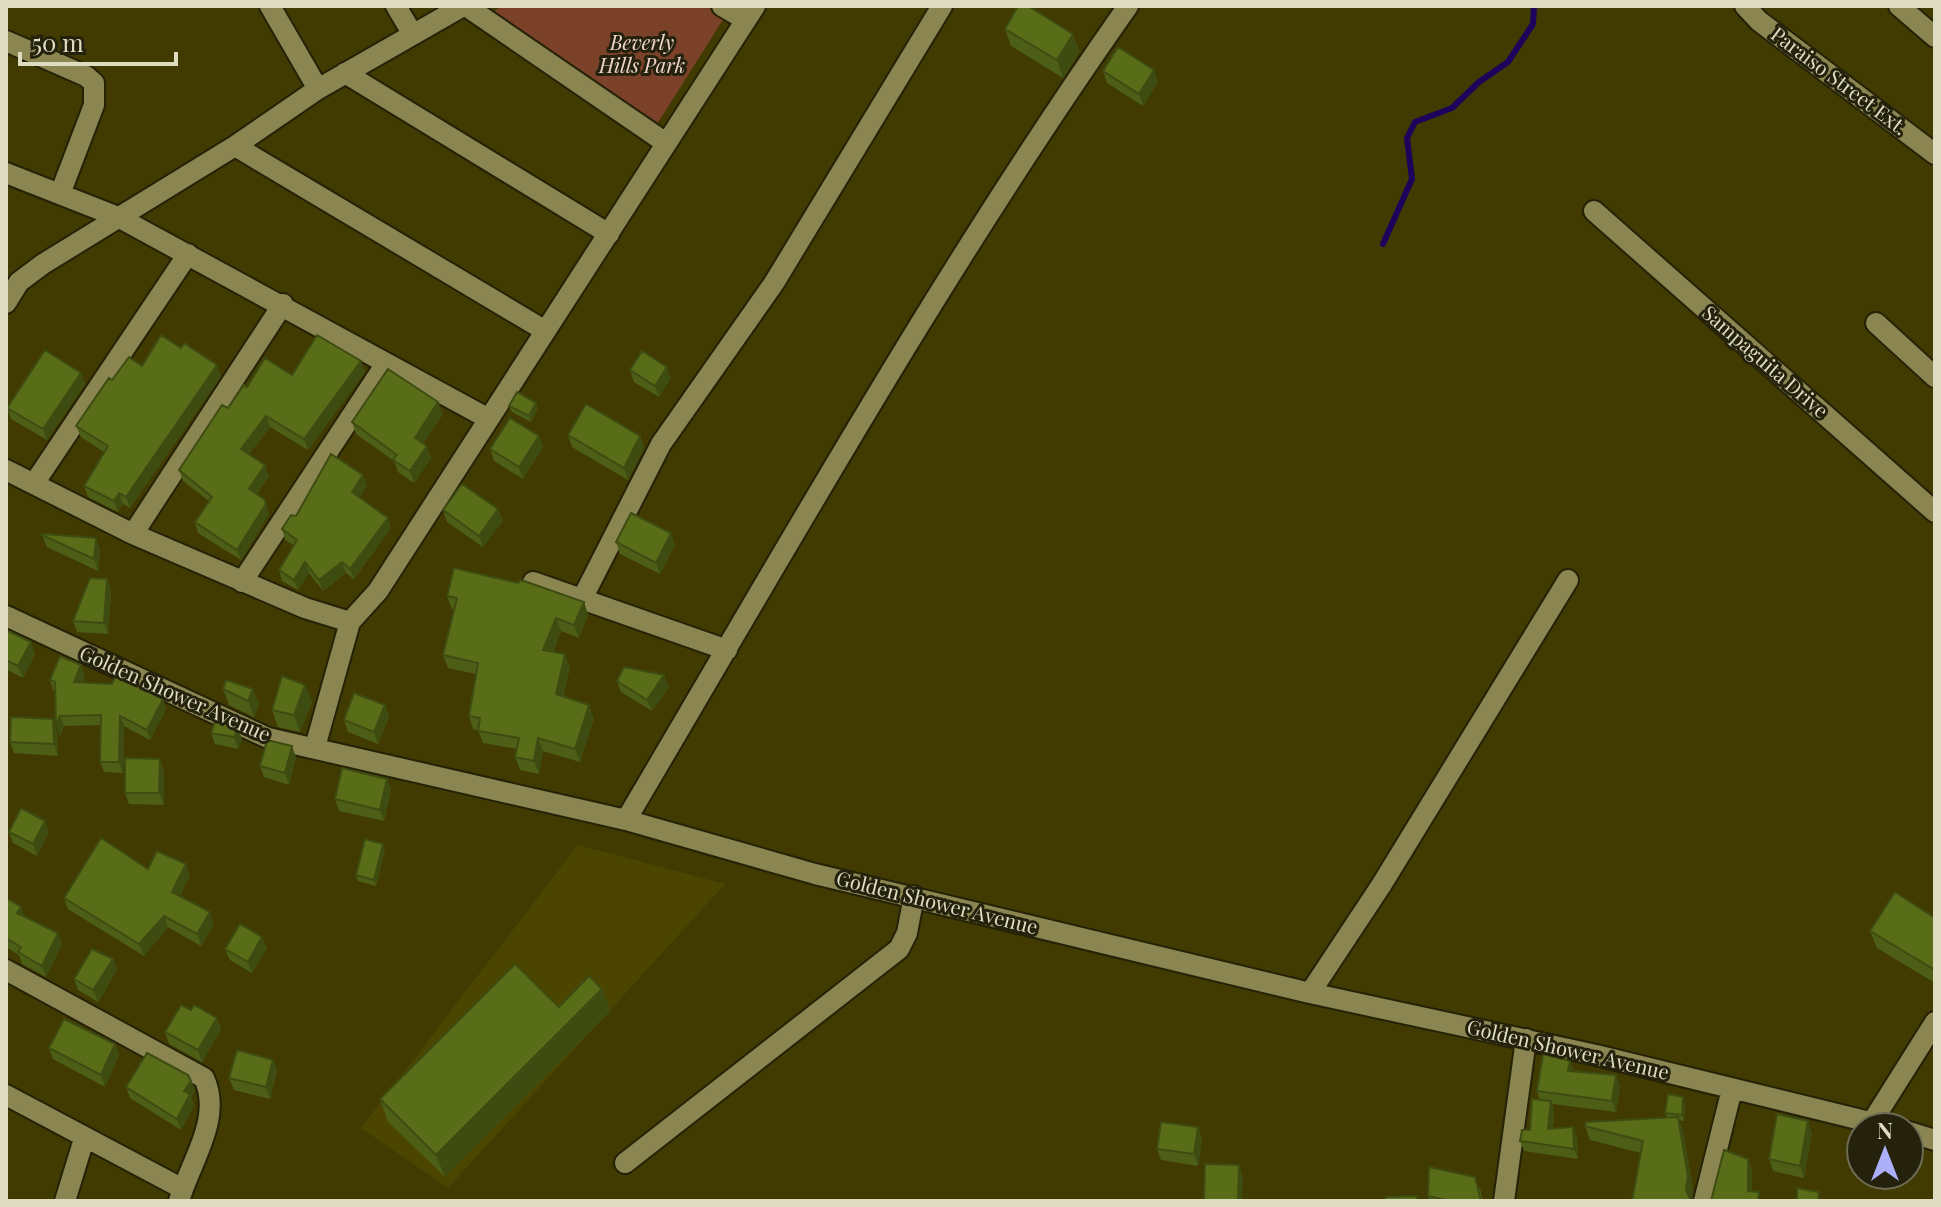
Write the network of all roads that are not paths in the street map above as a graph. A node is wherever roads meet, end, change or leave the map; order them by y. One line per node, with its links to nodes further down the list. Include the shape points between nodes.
1 (270, 6): 14 (street)
2 (396, 6): 10 (street)
3 (464, 6): 10 (street); 15 (street)
4 (722, 6): 9 (street)
5 (942, 6): 38 (street, via 774,283 661,444)
6 (1745, 6): 17 (street, Paraiso Street Ext.)
7 (1899, 6): 11 (street)
8 (1120, 9): 41 (street)
9 (751, 13): 15 (street)
10 (412, 33): 13 (street)
11 (1935, 37)
12 (6, 41): 19 (street, via 94,83 94,105)
13 (345, 73): 14 (street); 22 (street)
14 (318, 89): 16 (street)
15 (666, 143): 22 (street)
16 (235, 146): 21 (street); 27 (street)
17 (1935, 154)
18 (6, 173): 19 (street)
19 (60, 194): 21 (street)
20 (1594, 211): 33 (street, Sampaguita Drive)
21 (118, 217): 23 (street); 24 (street, via 43,264)
22 (609, 234): 27 (street)
23 (188, 254): 25 (street); 32 (street)
24 (7, 297)
25 (283, 304): 28 (street); 34 (street)
26 (1876, 323): 29 (street)
27 (544, 330): 30 (street)
28 (385, 365): 30 (street); 36 (street)
29 (1935, 377)
30 (489, 419): 40 (street, via 378,591)
31 (6, 470): 32 (street)
32 (35, 482): 34 (street)
33 (1935, 512)
34 (133, 534): 36 (street)
35 (1568, 580): 46 (street)
36 (242, 582): 40 (street)
37 (533, 582): 38 (street)
38 (582, 599): 41 (street)
39 (6, 616): 42 (street, Golden Shower Avenue, via 268,738)
40 (350, 622): 42 (street)
41 (727, 650): 43 (street)
42 (315, 747): 43 (street, Golden Shower Avenue)
43 (626, 820): 44 (street, Golden Shower Avenue)
44 (914, 896): 46 (street, Golden Shower Avenue); 54 (street, via 899,949)
45 (6, 970): 55 (street, via 204,1078 211,1093 207,1127)
46 (1310, 993): 48 (street, Golden Shower Avenue)
47 (1935, 1022): 51 (street)
48 (1526, 1039): 49 (street, Golden Shower Avenue); 57 (street)
49 (1732, 1089): 52 (street, Golden Shower Avenue); 58 (street)
50 (6, 1095): 53 (street)
51 (1888, 1111)
52 (1845, 1116)
53 (84, 1139): 55 (street); 56 (street)
54 (625, 1163)
55 (181, 1195)
56 (65, 1201)
57 (1504, 1201)
58 (1704, 1201)

